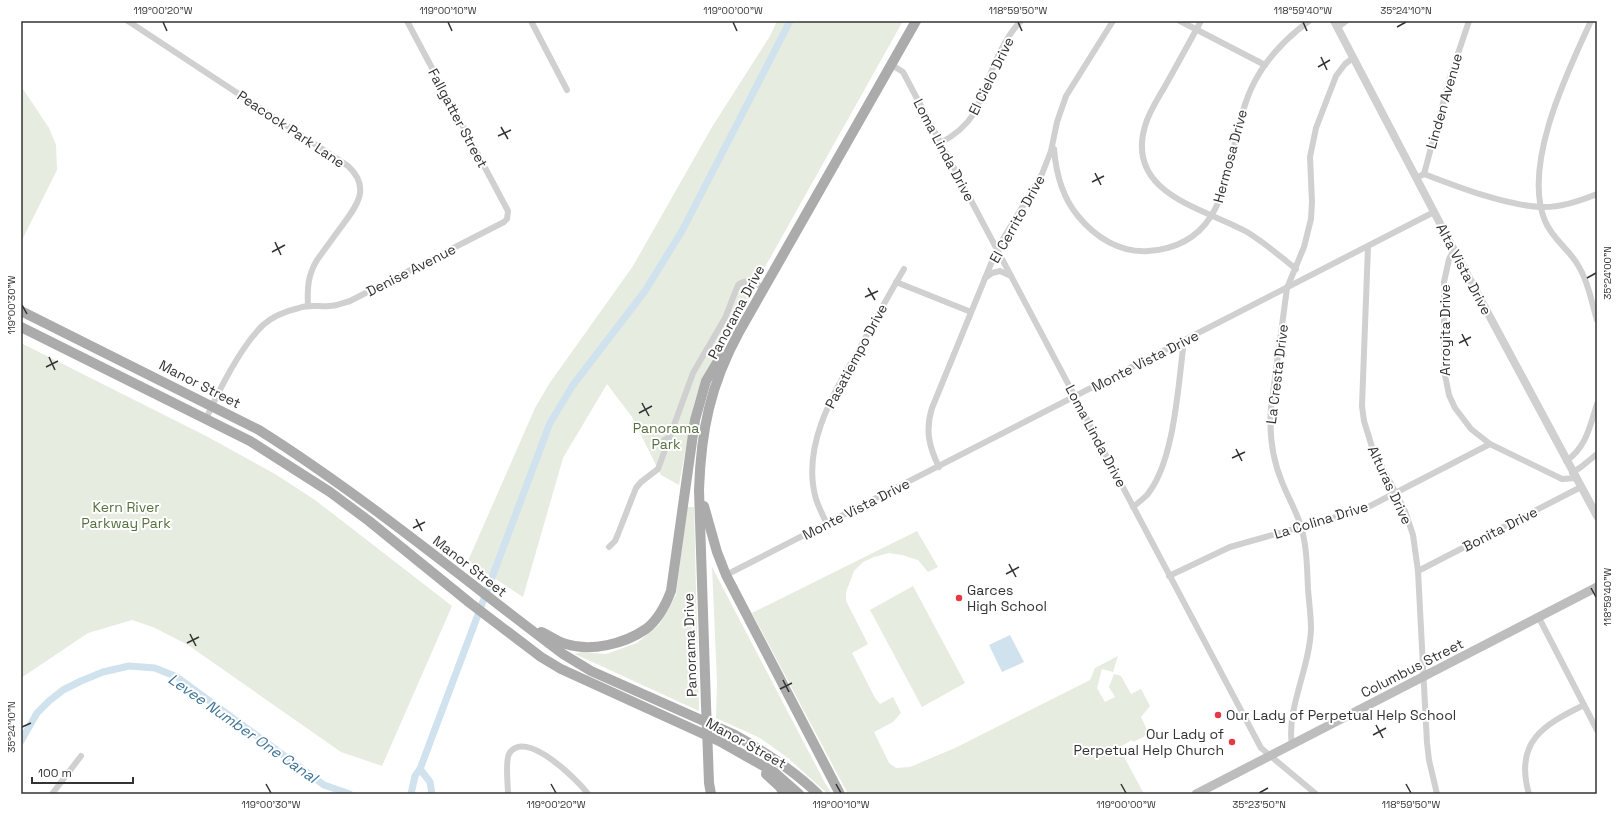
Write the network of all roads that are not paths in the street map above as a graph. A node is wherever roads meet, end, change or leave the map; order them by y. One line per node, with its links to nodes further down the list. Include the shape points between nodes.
1 (128, 21): 37 (street, Peacock Park Lane, via 348,166 357,176 360,190 358,202 312,268 307,288)
2 (407, 21): 25 (street, Fallgatter Street)
3 (531, 21): 18 (street)
4 (916, 21): 16 (main road, Panorama Drive)
5 (1022, 21): 20 (street, El Cielo Drive, via 1003,46 970,121 955,135)
6 (1113, 21): 19 (street, El Cerrito Drive, via 1066,96)
7 (1180, 21): 14 (street)
8 (1201, 21): 14 (street)
9 (1309, 21): 17 (street, Hermosa Drive, via 1287,39)
10 (1346, 21): 13 (street)
11 (1469, 21): 21 (street, Linden Avenue)
12 (1591, 21): 23 (street, via 1544,138 1539,171)
13 (1336, 24): 15 (street, Alta Vista Drive)
14 (1196, 30): 17 (street); 26 (street, via 1149,115 1142,146 1146,166 1164,191)
15 (1353, 58): 21 (street, Alta Vista Drive); 31 (street, La Cresta Drive, via 1336,76 1316,128 1310,157 1311,219)
16 (892, 65): 20 (street, Loma Linda Drive, via 902,72); 36 (main road, Panorama Drive)
17 (1265, 65): 26 (street, Hermosa Drive, via 1245,101 1223,192)
18 (567, 90)
19 (1054, 137): 26 (street, Hermosa Drive, via 1057,175 1067,200 1083,222 1111,244 1145,252 1168,248 1198,232); 28 (street, El Cerrito Drive, via 1050,156 1042,174)
20 (940, 143): 28 (street, Loma Linda Drive)
21 (1420, 176): 23 (street, via 1482,194); 24 (street, Alta Vista Drive)
22 (1597, 194): 23 (street, via 1574,202)
23 (1541, 207): 40 (street, via 1550,231 1575,261 1586,281)
24 (1434, 212): 27 (street, Monte Vista Drive); 29 (street, Alta Vista Drive)
25 (508, 215): 37 (street, Denise Avenue, via 504,222 350,301 329,306)
26 (1212, 216): 31 (street, via 1259,240)
27 (1368, 246): 35 (street, Monte Vista Drive); 56 (street, Alturas Drive, via 1362,406 1372,448)
28 (997, 249): 32 (street, Loma Linda Drive); 33 (street, El Cerrito Drive)
29 (1454, 250): 49 (street, Arroyita Drive, via 1449,259 1444,282 1445,382 1455,408 1463,420 1471,430); 51 (street, Alta Vista Drive)
30 (904, 269): 34 (street, Pasatiempo Drive)
31 (1296, 269): 35 (street, La Cresta Drive)
32 (1012, 277): 33 (street, via 1000,271); 43 (street, Loma Linda Drive)
33 (984, 279): 39 (street, El Cerrito Drive)
34 (896, 282): 39 (street); 59 (street, Pasatiempo Drive, via 835,392 822,423 814,457 813,479 816,498)
35 (1287, 288): 42 (street, Monte Vista Drive); 60 (street, La Cresta Drive, via 1271,408 1271,437 1277,468)
36 (762, 291): 47 (street, via 746,281 738,285 725,318 692,373); 55 (main road, Panorama Drive, via 733,343 715,385 706,418 700,458); 67 (main road, via 703,389 695,420 671,591 662,609 646,628 634,636 588,648 565,644)
37 (308, 306): 45 (street, via 281,314 256,333)
38 (21, 311): 45 (main road, Manor Street)
39 (971, 312): 52 (street, El Cerrito Drive, via 930,416 929,446)
40 (1597, 320)
41 (21, 327): 46 (main road, Manor Street)
42 (1184, 341): 43 (street, Monte Vista Drive); 57 (street, via 1172,430 1165,459 1147,495)
43 (1076, 397): 52 (street, Monte Vista Drive); 57 (street, Loma Linda Drive)
44 (1597, 404): 51 (street, via 1585,442 1575,455)
45 (212, 406): 46 (street); 67 (main road, Manor Street, via 259,430 362,499)
46 (206, 419): 73 (main road, Manor Street, via 250,442 330,492 541,657 561,669)
47 (669, 436): 48 (street); 61 (street, via 658,469 636,488 615,541)
48 (658, 444)
49 (1490, 444): 53 (street, Arroyita Drive, via 1562,479); 56 (street, La Colina Drive)
50 (1597, 454): 53 (street)
51 (1566, 461): 53 (street, Alta Vista Drive)
52 (939, 467): 59 (street, Monte Vista Drive)
53 (1574, 476): 54 (street, Alta Vista Drive)
54 (1581, 487): 58 (street, Alta Vista Drive); 62 (street, Bonita Drive)
55 (699, 490): 63 (main road); 78 (main road, Panorama Drive, bridge)
56 (1396, 493): 60 (street, La Colina Drive, via 1358,511); 62 (street, Alturas Drive, via 1414,535)
57 (1133, 506): 64 (street, Loma Linda Drive)
58 (1597, 516)
59 (827, 524): 63 (street, Monte Vista Drive)
60 (1301, 527): 64 (street, La Colina Drive, via 1224,549); 71 (street, La Cresta Drive, via 1306,552 1311,627 1307,659 1291,719)
61 (608, 547)
62 (1418, 571): 68 (street, Alturas Drive)
63 (726, 575): 82 (main road)
64 (1169, 576): 74 (street, Loma Linda Drive, via 1261,748)
65 (1597, 587): 66 (main road, Columbus Street)
66 (1539, 618): 68 (main road, Columbus Street); 69 (street)
67 (528, 628): 81 (main road, Manor Street, via 591,671 750,743 786,766)
68 (1424, 677): 71 (main road, Columbus Street); 85 (street, Alturas Drive, via 1428,749)
69 (1584, 705): 70 (street); 86 (street, via 1550,723 1536,737 1525,766)
70 (1597, 730)
71 (1292, 744): 74 (main road, Columbus Street)
72 (81, 756): 75 (street)
73 (747, 756): 79 (main road); 80 (main road, Manor Street, via 774,772)
74 (1269, 756): 83 (main road, Columbus Street); 84 (street, Loma Linda Drive)
75 (52, 794)
76 (508, 794): 77 (street, via 507,759 516,747 521,746 528,747 565,769)
77 (588, 794)
78 (711, 794)
79 (785, 794)
80 (799, 794)
81 (818, 794)
82 (840, 794)
83 (1196, 794)
84 (1316, 794)
85 (1437, 794)
86 (1529, 794)

